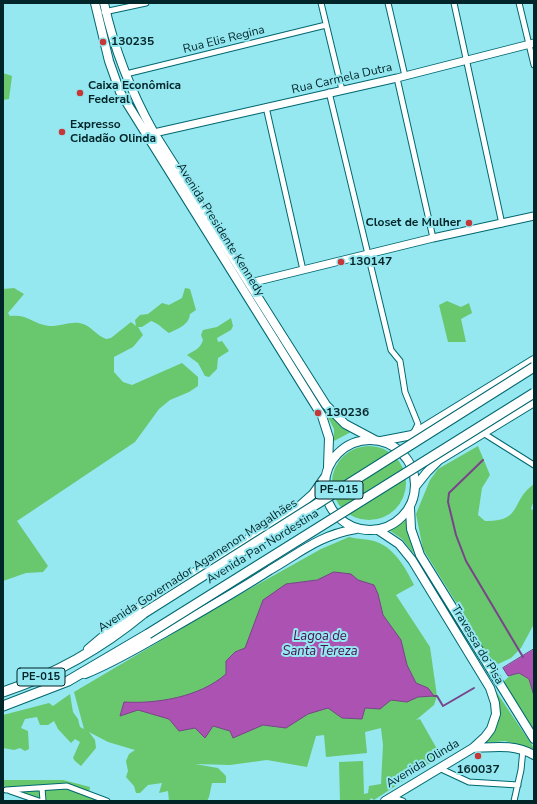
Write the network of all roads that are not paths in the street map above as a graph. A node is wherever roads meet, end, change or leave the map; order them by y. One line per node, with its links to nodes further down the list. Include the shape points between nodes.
1 (95, 3): 9 (main road, Avenida Presidente Kennedy)
2 (104, 3): 8 (main road, Avenida Presidente Kennedy)
3 (146, 3): 8 (street)
4 (321, 3): 10 (street)
5 (388, 3): 15 (street)
6 (454, 3): 12 (street)
7 (519, 3): 11 (street)
8 (106, 12): 9 (street); 14 (main road, Avenida Presidente Kennedy)
9 (97, 13): 34 (main road, Avenida Presidente Kennedy, via 109,61 126,103 322,416 329,438)
10 (326, 25): 14 (street, Rua Elis Regina); 16 (street)
11 (531, 44): 12 (street, Rua Carmela Dutra); 13 (street)
12 (467, 60): 15 (street, Rua Carmela Dutra); 21 (street)
13 (534, 65)
14 (126, 74): 19 (main road, Avenida Presidente Kennedy)
15 (401, 77): 16 (street, Rua Carmela Dutra); 22 (street)
16 (342, 90): 17 (street, Rua Carmela Dutra)
17 (330, 92): 18 (street, Rua Carmela Dutra); 23 (street)
18 (266, 107): 19 (street, Rua Carmela Dutra); 24 (street)
19 (154, 132): 25 (main road, Avenida Presidente Kennedy)
20 (534, 216): 21 (street)
21 (502, 224): 22 (street)
22 (433, 238): 23 (street)
23 (369, 255): 24 (street); 31 (street, via 391,350 400,361 405,392 418,424)
24 (303, 270): 25 (street)
25 (250, 283): 32 (main road, Avenida Presidente Kennedy, via 326,405 345,424)
26 (534, 360): 31 (main road)
27 (534, 367): 40 (highway, Avenida Governador Agamenon Magalhães / PE-015, bridge, via 144,613 123,630)
28 (534, 393): 41 (highway, Avenida Pan Nordestina / PE-015, bridge, via 148,634)
29 (534, 402): 30 (main road)
30 (483, 433): 33 (street); 36 (main road, via 439,460)
31 (412, 435): 32 (main road)
32 (378, 440): 34 (main road, via 360,440 347,446 336,455); 36 (main road, via 396,448 406,458 412,470)
33 (534, 465)
34 (328, 467): 35 (main road)
35 (325, 477): 38 (main road, via 326,496 334,512 344,522); 40 (main road, Avenida Governador Agamenon Magalhães, via 313,494 296,509 133,611)
36 (415, 487): 37 (main road)
37 (410, 507): 39 (main road, via 396,522); 44 (main road, via 411,529 420,555)
38 (356, 528): 39 (main road); 41 (main road, via 317,540 270,571 137,648 96,670)
39 (378, 530): 45 (main road, Travessa do Pisa, via 399,544 412,560 486,681 495,703 494,722 491,729)
40 (78, 658): 42 (highway, Avenida Governador Agamenon Magalhães / PE-015, via 46,675)
41 (68, 681): 43 (highway, PE-015)
42 (3, 692)
43 (3, 706)
44 (534, 739)
45 (473, 748): 46 (main road, via 508,746); 48 (main road, Avenida Olinda)
46 (523, 749): 47 (main road); 49 (street)
47 (534, 755)
48 (438, 768): 49 (street, via 469,782); 52 (main road, Avenida Olinda)
49 (518, 785): 57 (street)
50 (42, 788): 51 (street); 54 (street); 55 (street, via 67,786)
51 (5, 790): 53 (street)
52 (388, 800): 56 (street)
53 (39, 801)
54 (43, 801)
55 (107, 801)
56 (403, 801)
57 (514, 801)

